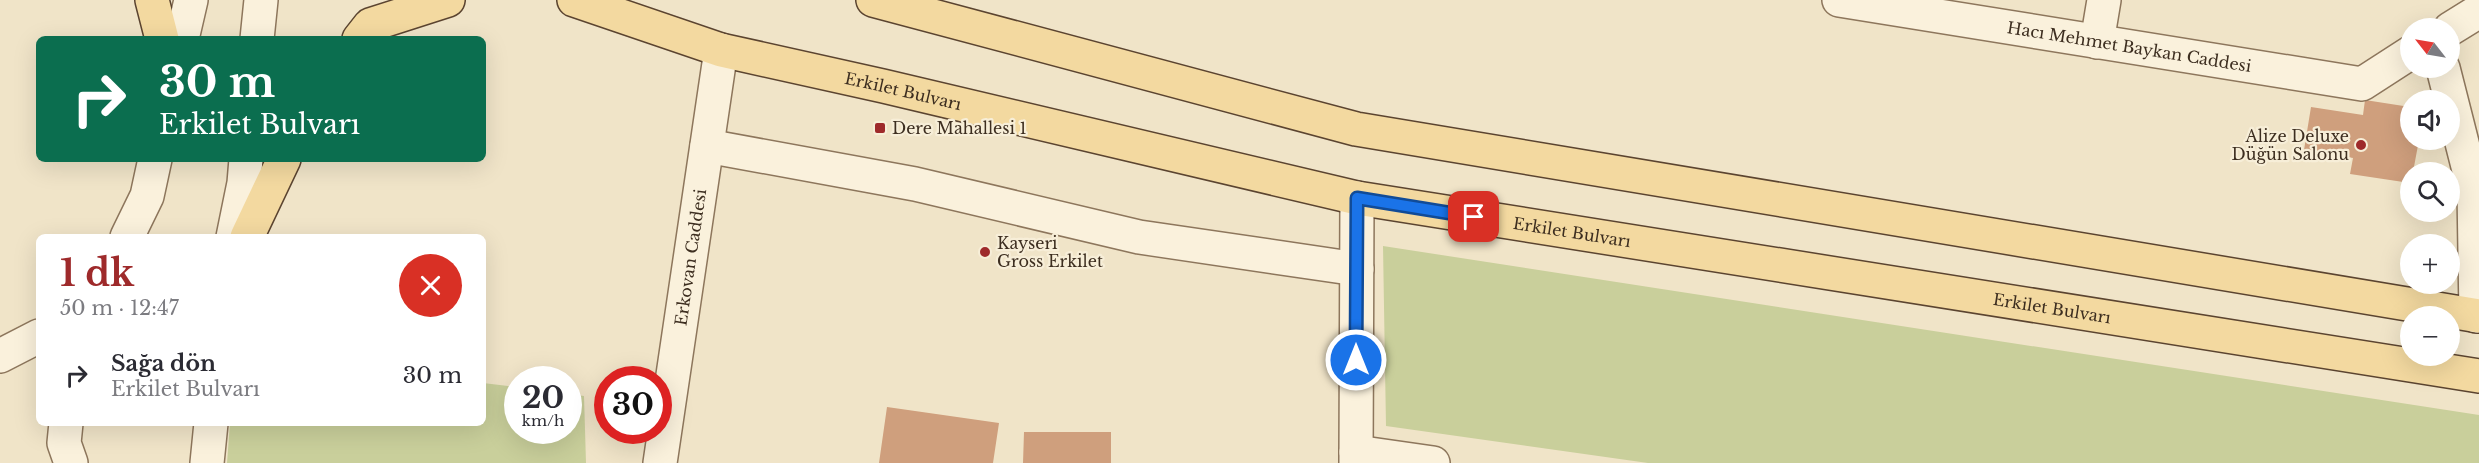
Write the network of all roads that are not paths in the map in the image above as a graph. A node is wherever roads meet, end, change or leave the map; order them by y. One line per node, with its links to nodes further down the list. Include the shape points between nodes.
1 (152, 0): 12 (main road)
2 (191, 0): 13 (street)
3 (261, 0): 14 (street)
4 (448, 0): 15 (main road, via 369,25)
5 (574, 0): 17 (main road, Erkilet Bulvarı)
6 (873, 0): 29 (main road, via 1356,129)
7 (1839, 0): 9 (street, Hacı Mehmet Baykan Caddesi)
8 (2104, 0): 16 (street)
9 (1895, 4): 16 (street, Hacı Mehmet Baykan Caddesi)
10 (2479, 11): 11 (street)
11 (2460, 23)
12 (161, 36)
13 (183, 36)
14 (257, 36)
15 (361, 36)
16 (2097, 42): 18 (street, Hacı Mehmet Baykan Caddesi, via 2362,84)
17 (721, 50): 20 (street, Erkovan Caddesi); 24 (main road, Erkilet Bulvarı)
18 (2400, 59)
19 (2446, 78): 29 (street, via 2474,190)
20 (707, 146): 28 (street, via 915,184 1139,237); 38 (street, Erkovan Caddesi)
21 (154, 162): 25 (street, via 147,196)
22 (246, 162): 26 (street)
23 (283, 162): 27 (main road)
24 (1357, 198): 28 (street); 32 (main road, Erkilet Bulvarı)
25 (128, 234)
26 (234, 234)
27 (247, 234)
28 (1357, 269): 35 (street)
29 (2478, 316)
30 (36, 338): 31 (street)
31 (0, 356)
32 (2479, 376)
33 (66, 426): 36 (street, via 64,443)
34 (211, 426): 37 (street)
35 (1356, 458): 39 (street)
36 (71, 463)
37 (207, 463)
38 (660, 463)
39 (1433, 463)

